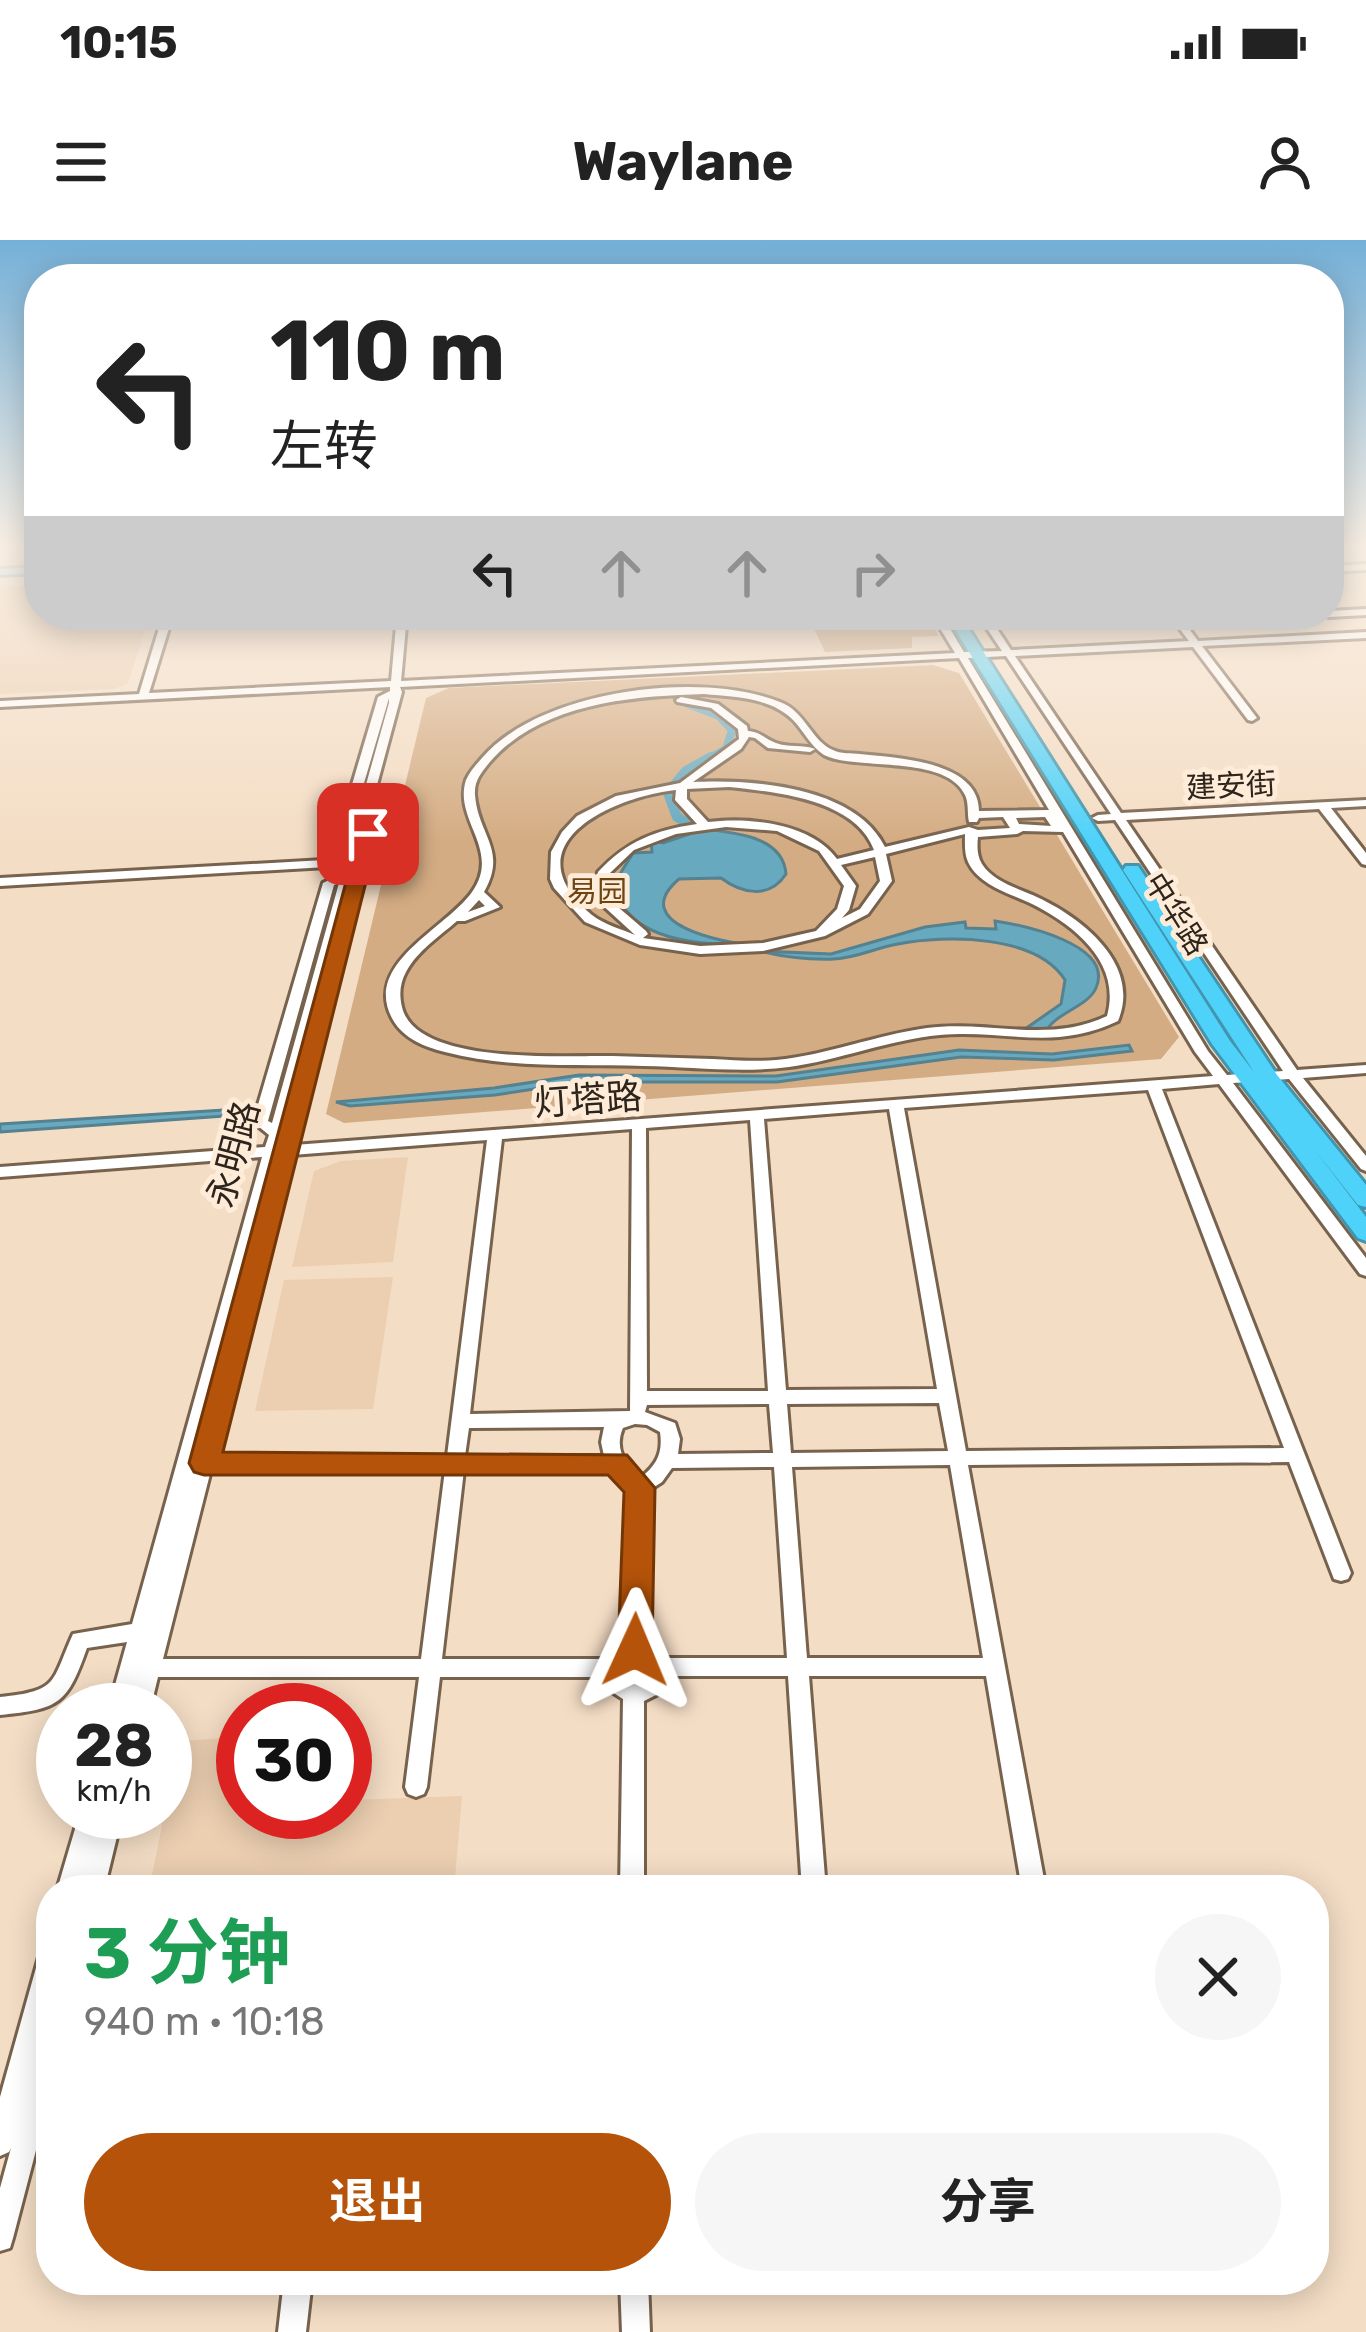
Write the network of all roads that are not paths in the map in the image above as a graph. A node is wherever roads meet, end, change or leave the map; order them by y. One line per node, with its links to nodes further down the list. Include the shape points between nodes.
1 (158, 648): 12 (street)
2 (404, 648): 10 (street, 永明路)
3 (976, 648): 9 (street)
4 (979, 648): 9 (highway, 中华路)
5 (981, 648): 9 (highway, 中华路)
6 (984, 648): 9 (street)
7 (1109, 648): 9 (street)
8 (1202, 648): 14 (street)
9 (984, 654): 10 (street); 20 (highway, 中华路); 36 (highway, 中华路); 37 (street)
10 (402, 684): 12 (street); 13 (street); 27 (street, 永明路); 44 (street, 永明路)
11 (669, 687): 15 (street, via 673,699 730,715); 23 (street, via 759,697 793,712 829,753 937,769 969,793); 29 (street, via 560,714 488,755 468,800 490,864)
12 (144, 694): 13 (street)
13 (0, 702)
14 (1252, 718)
15 (743, 733): 16 (street); 17 (street, via 734,751)
16 (810, 749)
17 (682, 787): 22 (street); 24 (street, via 792,793 837,809); 32 (street, via 591,814 564,836 554,877 581,916)
18 (1366, 802): 19 (street, 建安街)
19 (1322, 805): 20 (street, 建安街); 26 (street)
20 (1108, 818): 34 (street); 35 (highway, 中华路)
21 (1012, 821): 23 (street)
22 (695, 825): 25 (street, via 773,828); 32 (street, via 635,842 616,855 601,887 628,926)
23 (971, 826): 24 (street); 30 (street, via 979,871 1047,906 1108,959 1120,1002 1113,1018 1073,1036 907,1036 806,1063 491,1058 416,1035 398,1019 391,995 400,967)
24 (880, 848): 25 (street); 31 (street, via 886,881 878,896 849,922)
25 (836, 859): 31 (street, via 850,886 843,910)
26 (1366, 861)
27 (349, 866): 28 (street); 44 (street, 永明路)
28 (0, 884)
29 (478, 893): 30 (street); 30 (street, via 494,907)
30 (454, 920)
31 (814, 936): 32 (street, via 751,950)
32 (686, 949)
33 (1366, 1070): 34 (street, 灯塔路)
34 (1292, 1075): 35 (street, 灯塔路); 45 (street)
35 (1267, 1076): 36 (street, 灯塔路); 47 (highway, 中华路)
36 (1245, 1078): 37 (street, 灯塔路); 48 (highway, 中华路)
37 (1222, 1080): 38 (street, 灯塔路); 49 (street)
38 (1180, 1083): 39 (street, 灯塔路); 44 (street, 灯塔路)
39 (1154, 1087): 40 (street, 灯塔路); 54 (street)
40 (896, 1107): 41 (street, 灯塔路); 50 (street)
41 (757, 1117): 42 (street, 灯塔路); 51 (street)
42 (639, 1126): 43 (street, 灯塔路); 52 (street)
43 (495, 1136): 44 (street, 灯塔路); 53 (street)
44 (279, 1145): 46 (street, 灯塔路); 58 (street, 永明路); 63 (street, 永明路)
45 (1366, 1166)
46 (0, 1168)
47 (1366, 1200)
48 (1366, 1233)
49 (1366, 1270)
50 (947, 1396): 51 (street); 55 (street)
51 (778, 1397): 52 (street); 56 (street)
52 (633, 1412): 53 (street); 57 (street, via 669,1428); 60 (street, via 611,1433)
53 (463, 1421): 59 (street)
54 (1296, 1455): 55 (street); 62 (street)
55 (958, 1458): 56 (street); 67 (street)
56 (782, 1460): 57 (street); 66 (street)
57 (668, 1462): 61 (street)
58 (204, 1463): 59 (street); 70 (street, 永明路)
59 (458, 1463): 60 (street); 68 (street)
60 (616, 1463): 61 (street)
61 (639, 1488): 64 (street)
62 (1341, 1573)
63 (140, 1632): 71 (street, 永明路); 74 (street, via 80,1640 58,1693 46,1702)
64 (635, 1650): 65 (street); 69 (street)
65 (661, 1667): 66 (street); 73 (street, via 653,1686)
66 (797, 1667): 67 (street); 81 (street)
67 (995, 1667): 82 (street)
68 (431, 1668): 69 (street); 70 (street); 75 (street)
69 (613, 1668): 73 (street, via 618,1684)
70 (150, 1669): 72 (street, 永明路)
71 (126, 1683)
72 (146, 1683)
73 (634, 1691): 80 (street)
74 (0, 1706)
75 (416, 1787)
76 (83, 1839): 78 (street)
77 (105, 1839): 79 (street)
78 (73, 1875)
79 (96, 1875)
80 (632, 1875)
81 (813, 1875)
82 (1031, 1875)
83 (36, 2012): 85 (street)
84 (36, 2101): 86 (street)
85 (0, 2143)
86 (0, 2238)
87 (296, 2295): 89 (street)
88 (635, 2295): 90 (street)
89 (292, 2332)
90 (636, 2332)

